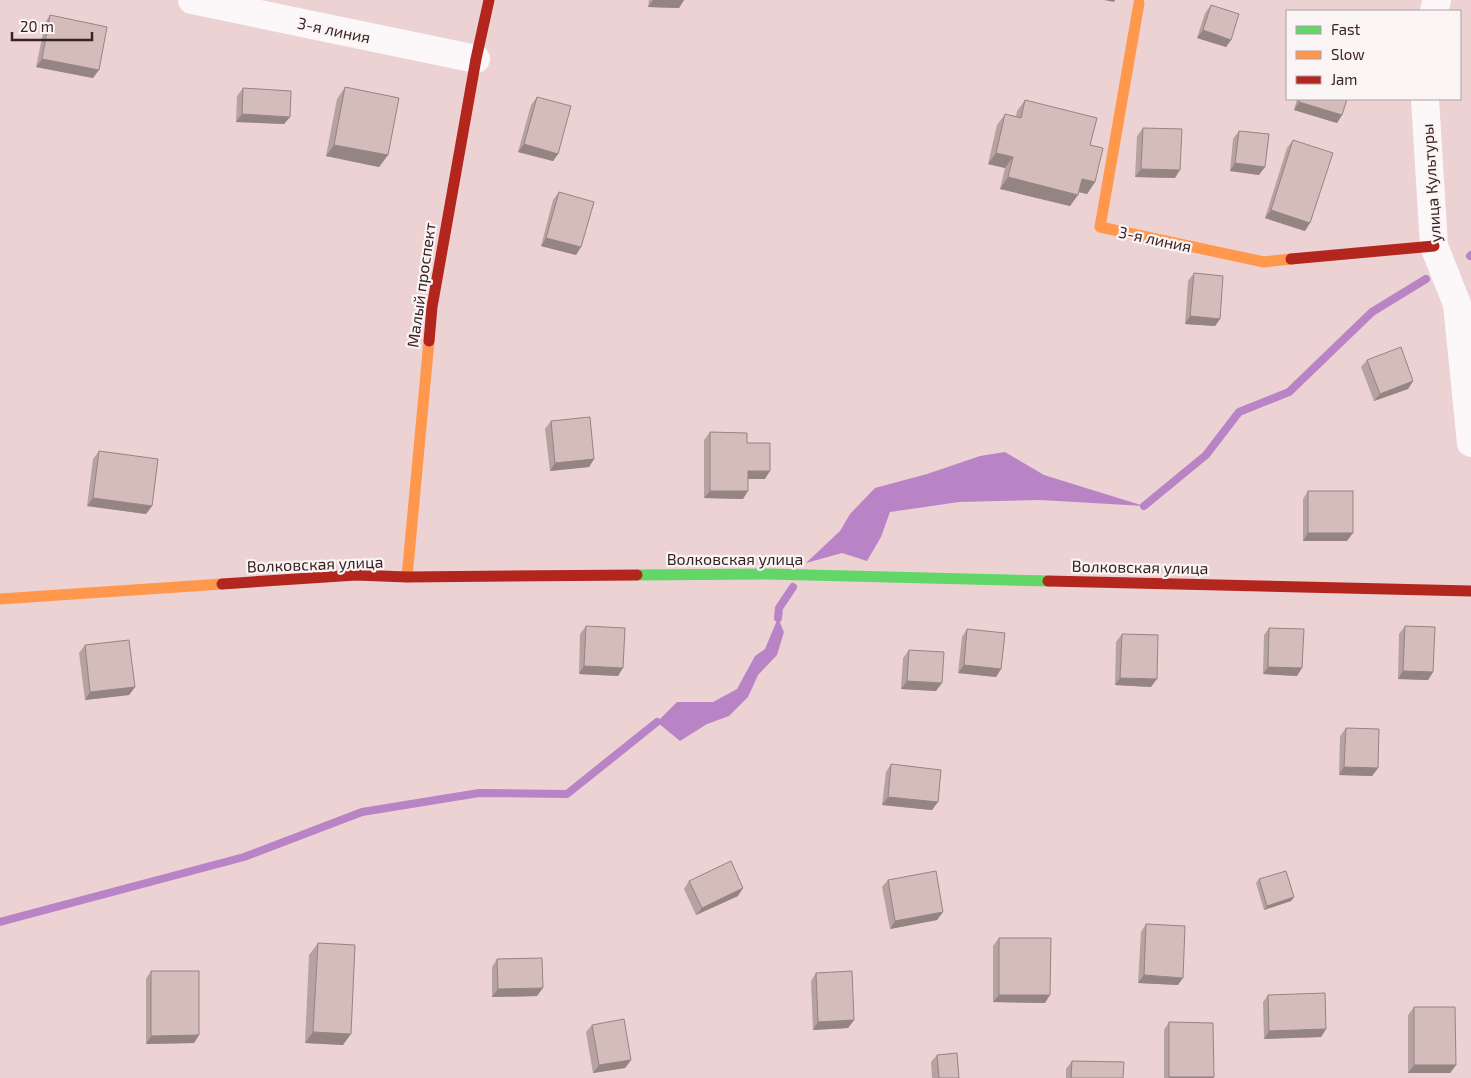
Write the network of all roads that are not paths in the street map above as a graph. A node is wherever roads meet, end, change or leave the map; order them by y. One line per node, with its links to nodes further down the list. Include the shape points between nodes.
1 (192, 0): 4 (street, 3-я линия)
2 (489, 0): 4 (street, Малый проспект)
3 (1139, 3): 6 (street, 3-я линия, via 1100,227 1264,262)
4 (476, 59): 8 (street, Малый проспект, via 432,307)
5 (1425, 100): 6 (street, улица Культуры)
6 (1434, 246): 7 (street, улица Культуры, via 1457,304)
7 (1471, 443)
8 (407, 577): 9 (street, Волковская улица, via 768,574); 10 (street, Волковская улица, via 356,575)
9 (1471, 591)
10 (0, 599)

